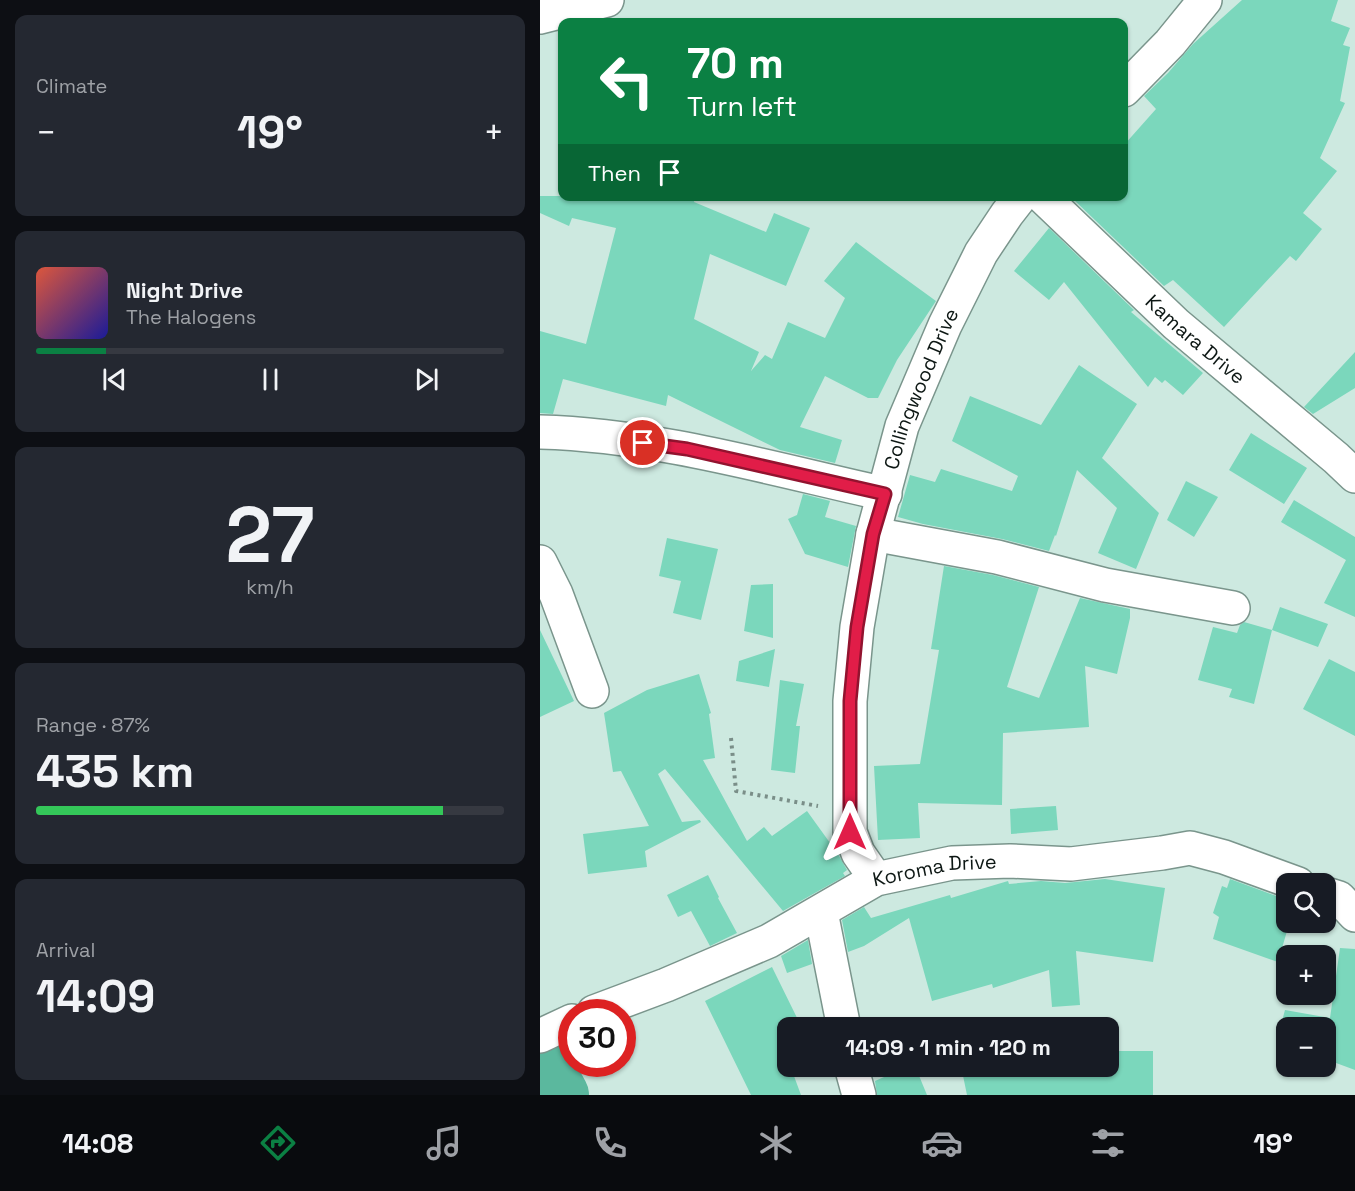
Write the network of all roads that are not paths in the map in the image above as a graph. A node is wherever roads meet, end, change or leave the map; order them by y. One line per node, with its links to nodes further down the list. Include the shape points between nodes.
1 (608, 0): 3 (street)
2 (1205, 0): 4 (street)
3 (540, 17)
4 (1128, 86)
5 (1017, 201): 9 (street, Collingwood Drive, via 981,253 945,325 902,426)
6 (1047, 201): 8 (street, Kamara Drive, via 1176,324)
7 (540, 432): 9 (street, via 577,433 687,449)
8 (1355, 476)
9 (885, 494): 10 (street, Collingwood Drive)
10 (873, 534): 12 (street, via 997,557 1105,585); 15 (street, Collingwood Drive, via 857,627 850,701 850,832 858,853)
11 (540, 562): 13 (street)
12 (1233, 608)
13 (592, 691)
14 (1276, 876): 15 (street, Koroma Drive, via 1190,848 1071,864 952,863)
15 (876, 879): 17 (street, Koroma Drive)
16 (1336, 897): 18 (street)
17 (821, 912): 19 (street, Koroma Drive, via 769,941); 20 (street)
18 (1355, 915)
19 (629, 999)
20 (842, 1017)
21 (854, 1077): 22 (street)
22 (859, 1095)

